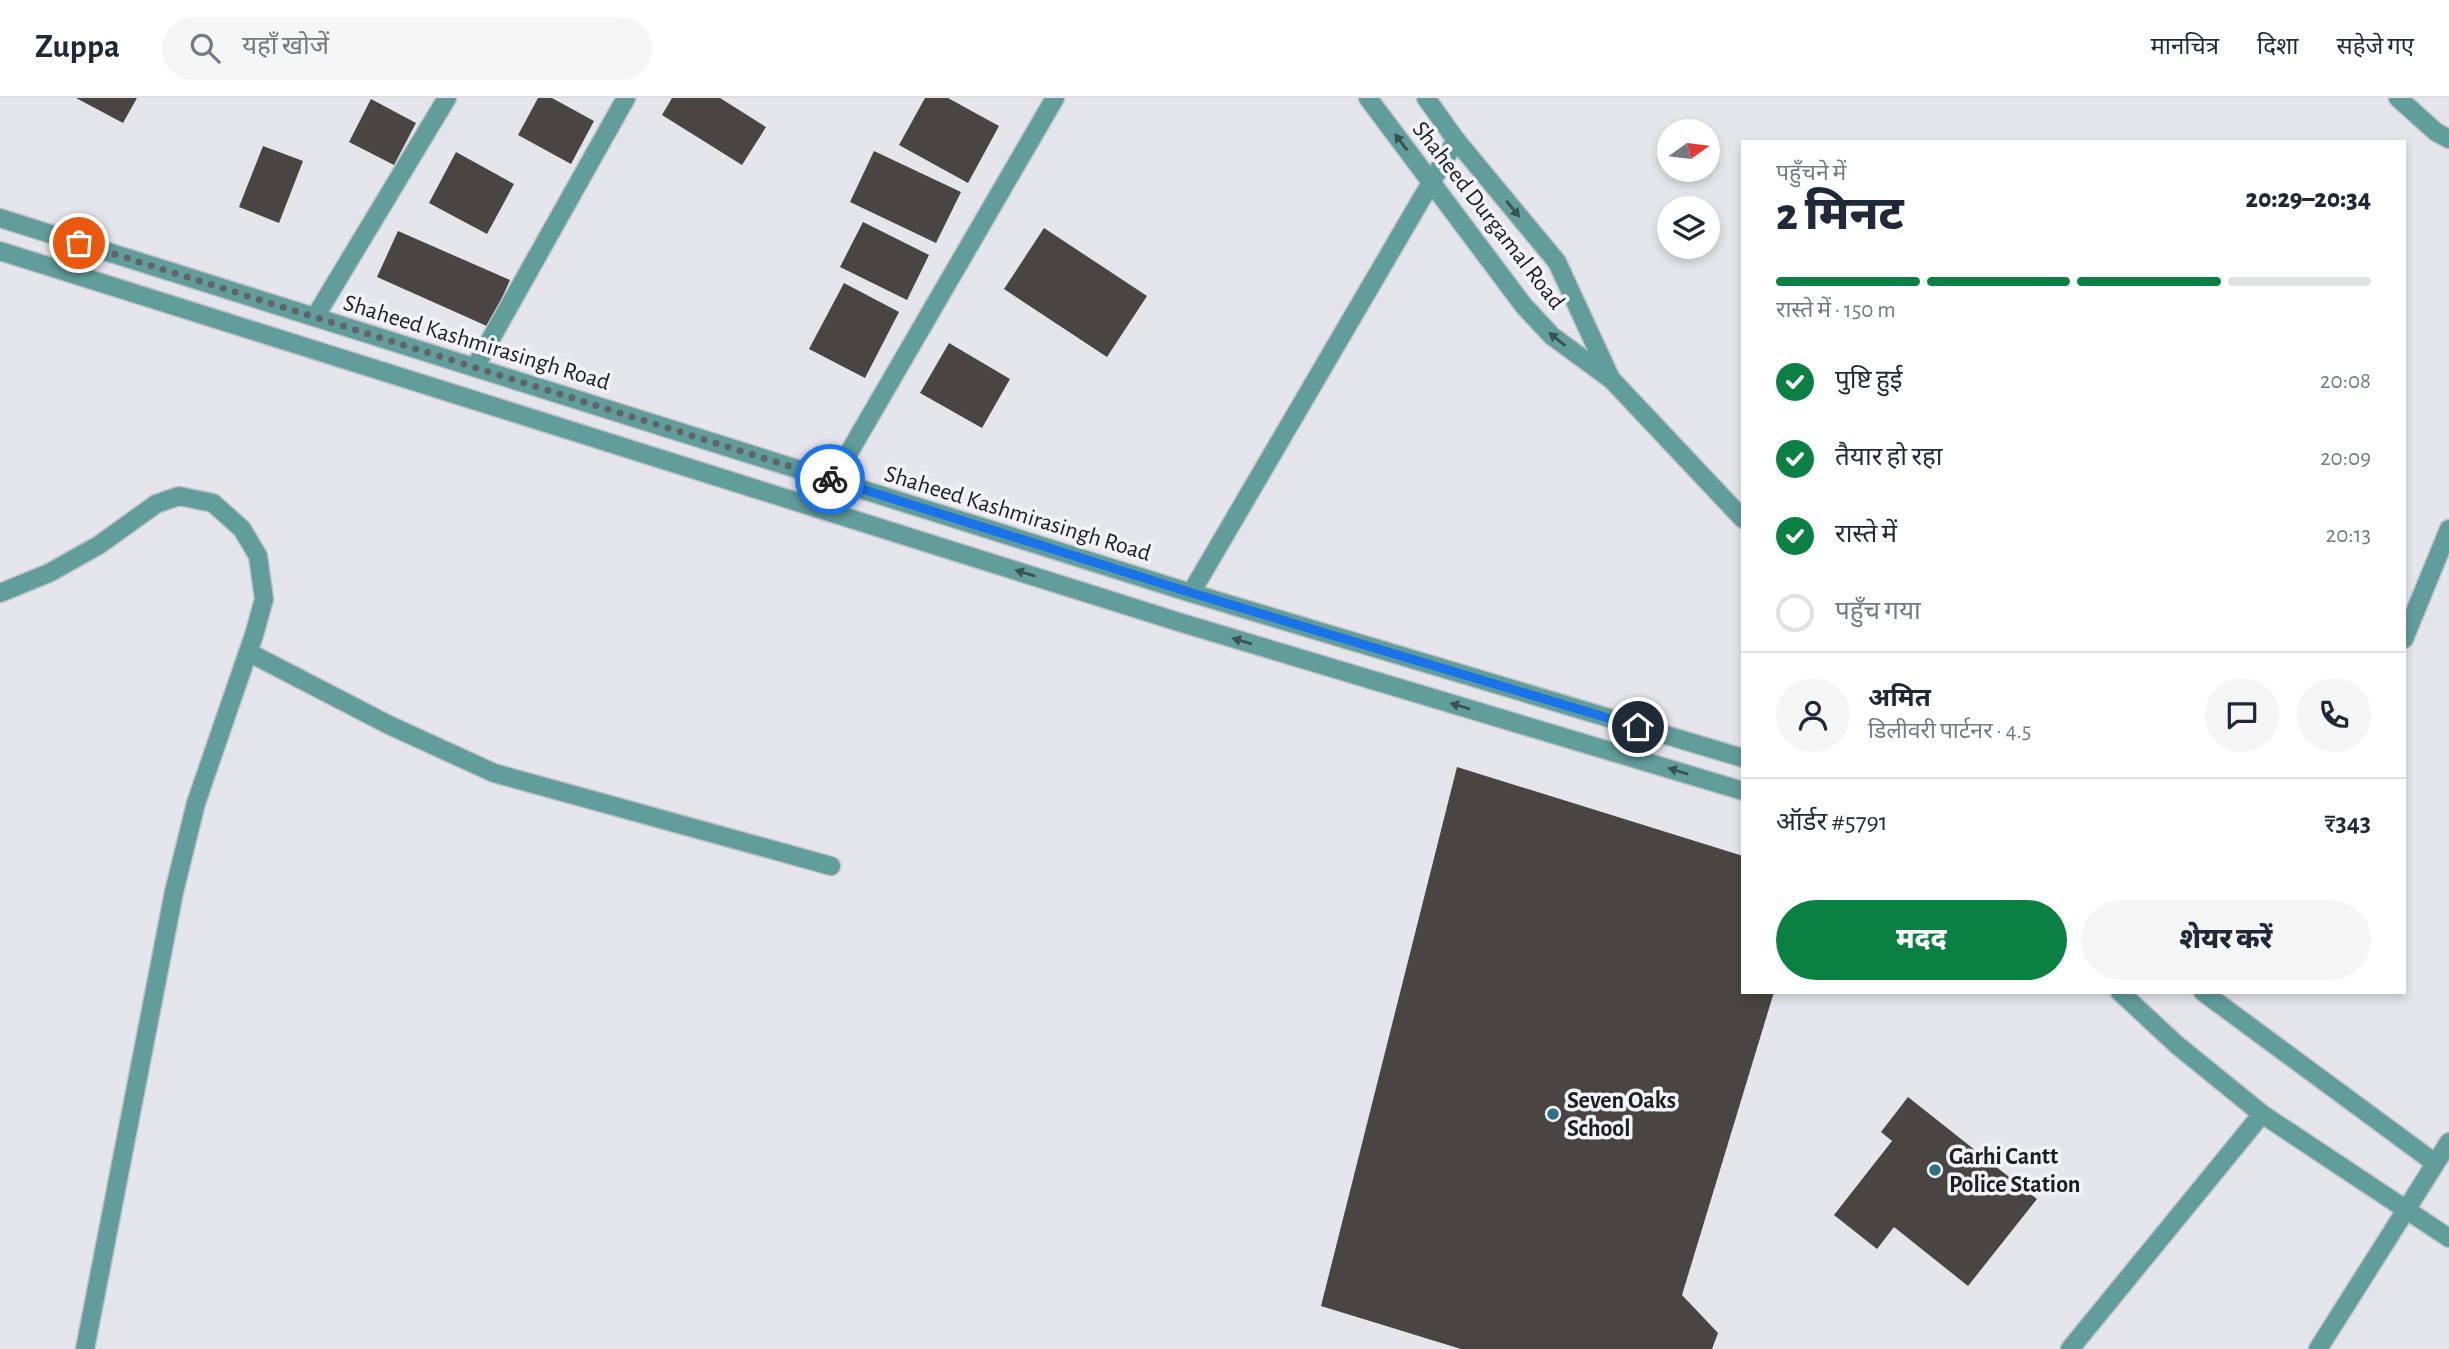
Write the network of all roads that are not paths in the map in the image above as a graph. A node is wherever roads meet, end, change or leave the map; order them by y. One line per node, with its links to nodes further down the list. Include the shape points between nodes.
1 (447, 98): 12 (street)
2 (626, 98): 13 (street)
3 (1055, 98): 15 (street)
4 (1368, 98): 9 (street, Shaheed Durgamal Road, one-way to 4)
5 (1426, 98): 7 (street, Shaheed Durgamal Road)
6 (2398, 98): 8 (street)
7 (1456, 139): 9 (street); 14 (street, Shaheed Durgamal Road, one-way to 14, via 1557,262)
8 (2449, 139)
9 (1431, 182): 14 (street, Shaheed Durgamal Road, one-way to 9, via 1552,336 1524,306); 19 (street)
10 (0, 218): 12 (street, Shaheed Kashmirasingh Road)
11 (0, 251): 23 (street, one-way to 11, via 1182,623)
12 (315, 317): 13 (street, Shaheed Kashmirasingh Road)
13 (475, 367): 15 (street, Shaheed Kashmirasingh Road)
14 (1612, 380): 16 (street, Shaheed Durgamal Road)
15 (832, 480): 19 (street, Shaheed Kashmirasingh Road)
16 (1741, 517)
17 (2449, 529): 20 (street)
18 (0, 593): 21 (street, via 99,545 156,503 178,496 213,503 242,529 258,556 264,599)
19 (1192, 593): 22 (street, Shaheed Kashmirasingh Road)
20 (2406, 634)
21 (248, 652): 24 (street, via 494,773); 32 (street, via 195,803 180,867)
22 (1741, 757)
23 (1741, 790)
24 (831, 866)
25 (2122, 994): 27 (street)
26 (2209, 994): 29 (street)
27 (2262, 1114): 30 (street); 33 (street)
28 (2449, 1142): 29 (street)
29 (2435, 1163): 30 (street)
30 (2404, 1210): 31 (street); 34 (street)
31 (2449, 1238)
32 (85, 1349)
33 (2070, 1349)
34 (2318, 1349)

